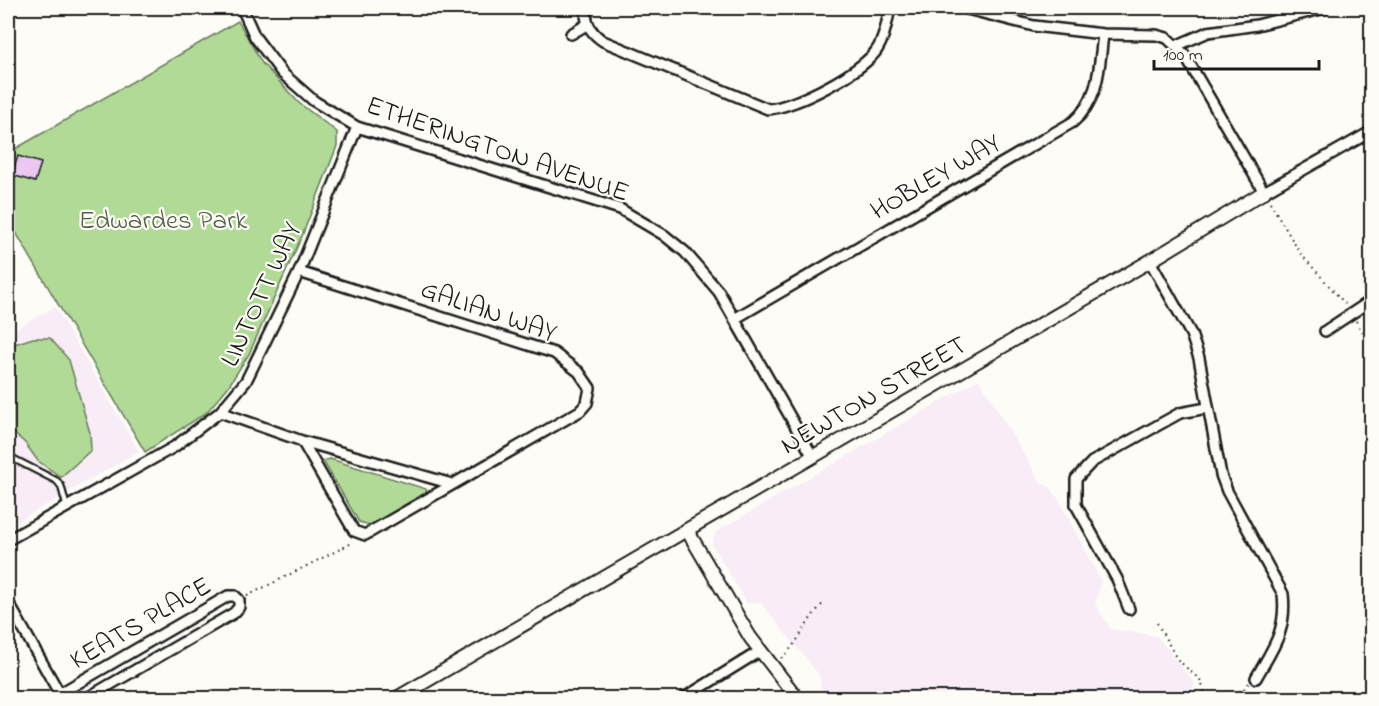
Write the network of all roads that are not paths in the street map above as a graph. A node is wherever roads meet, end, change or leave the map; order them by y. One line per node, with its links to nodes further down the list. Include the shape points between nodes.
1 (242, 8): 10 (street, ETHERINGTON AVENUE, via 255,37 282,74 314,101)
2 (587, 8): 6 (street)
3 (890, 8): 6 (street, via 881,43 870,57 814,94 782,108 768,109 603,41)
4 (963, 8): 8 (street, via 1034,26)
5 (1325, 8): 9 (street, via 1208,32)
6 (588, 24): 7 (street)
7 (571, 34)
8 (1103, 34): 9 (street, via 1156,35); 16 (street, HOBLEY WAY, via 1094,96 1072,122)
9 (1178, 45): 12 (street)
10 (357, 127): 14 (street, LINTOTT WAY); 16 (street, ETHERINGTON AVENUE, via 620,209 685,252)
11 (1371, 130): 12 (street, NEWTON STREET)
12 (1264, 192): 13 (street, NEWTON STREET)
13 (1150, 261): 18 (street, via 1191,334); 22 (street, NEWTON STREET)
14 (299, 272): 19 (street, LINTOTT WAY, via 260,357); 23 (street, GALIAN WAY, via 548,351 588,382 589,396 580,411)
15 (1371, 300): 17 (street)
16 (736, 318): 22 (street, ETHERINGTON AVENUE)
17 (1325, 331)
18 (1207, 408): 28 (street, via 1180,413 1092,462 1076,479 1076,505); 30 (street, via 1227,491 1283,594 1285,614 1281,633)
19 (220, 412): 20 (street); 24 (street, LINTOTT WAY, via 174,447)
20 (302, 441): 23 (street); 23 (street, GALIAN WAY, via 354,531 360,535 370,534)
21 (8, 456): 24 (lane, via 57,481)
22 (813, 457): 25 (street, NEWTON STREET)
23 (452, 484)
24 (67, 508): 26 (street, LINTOTT WAY)
25 (687, 530): 29 (street); 33 (street, NEWTON STREET)
26 (8, 540)
27 (8, 602): 31 (street)
28 (1129, 609)
29 (760, 651): 34 (street); 35 (street)
30 (1256, 678)
31 (60, 696): 32 (street, KEATS PLACE, via 228,596 239,600 234,613)
32 (87, 699)
33 (397, 699)
34 (684, 699)
35 (797, 699)

